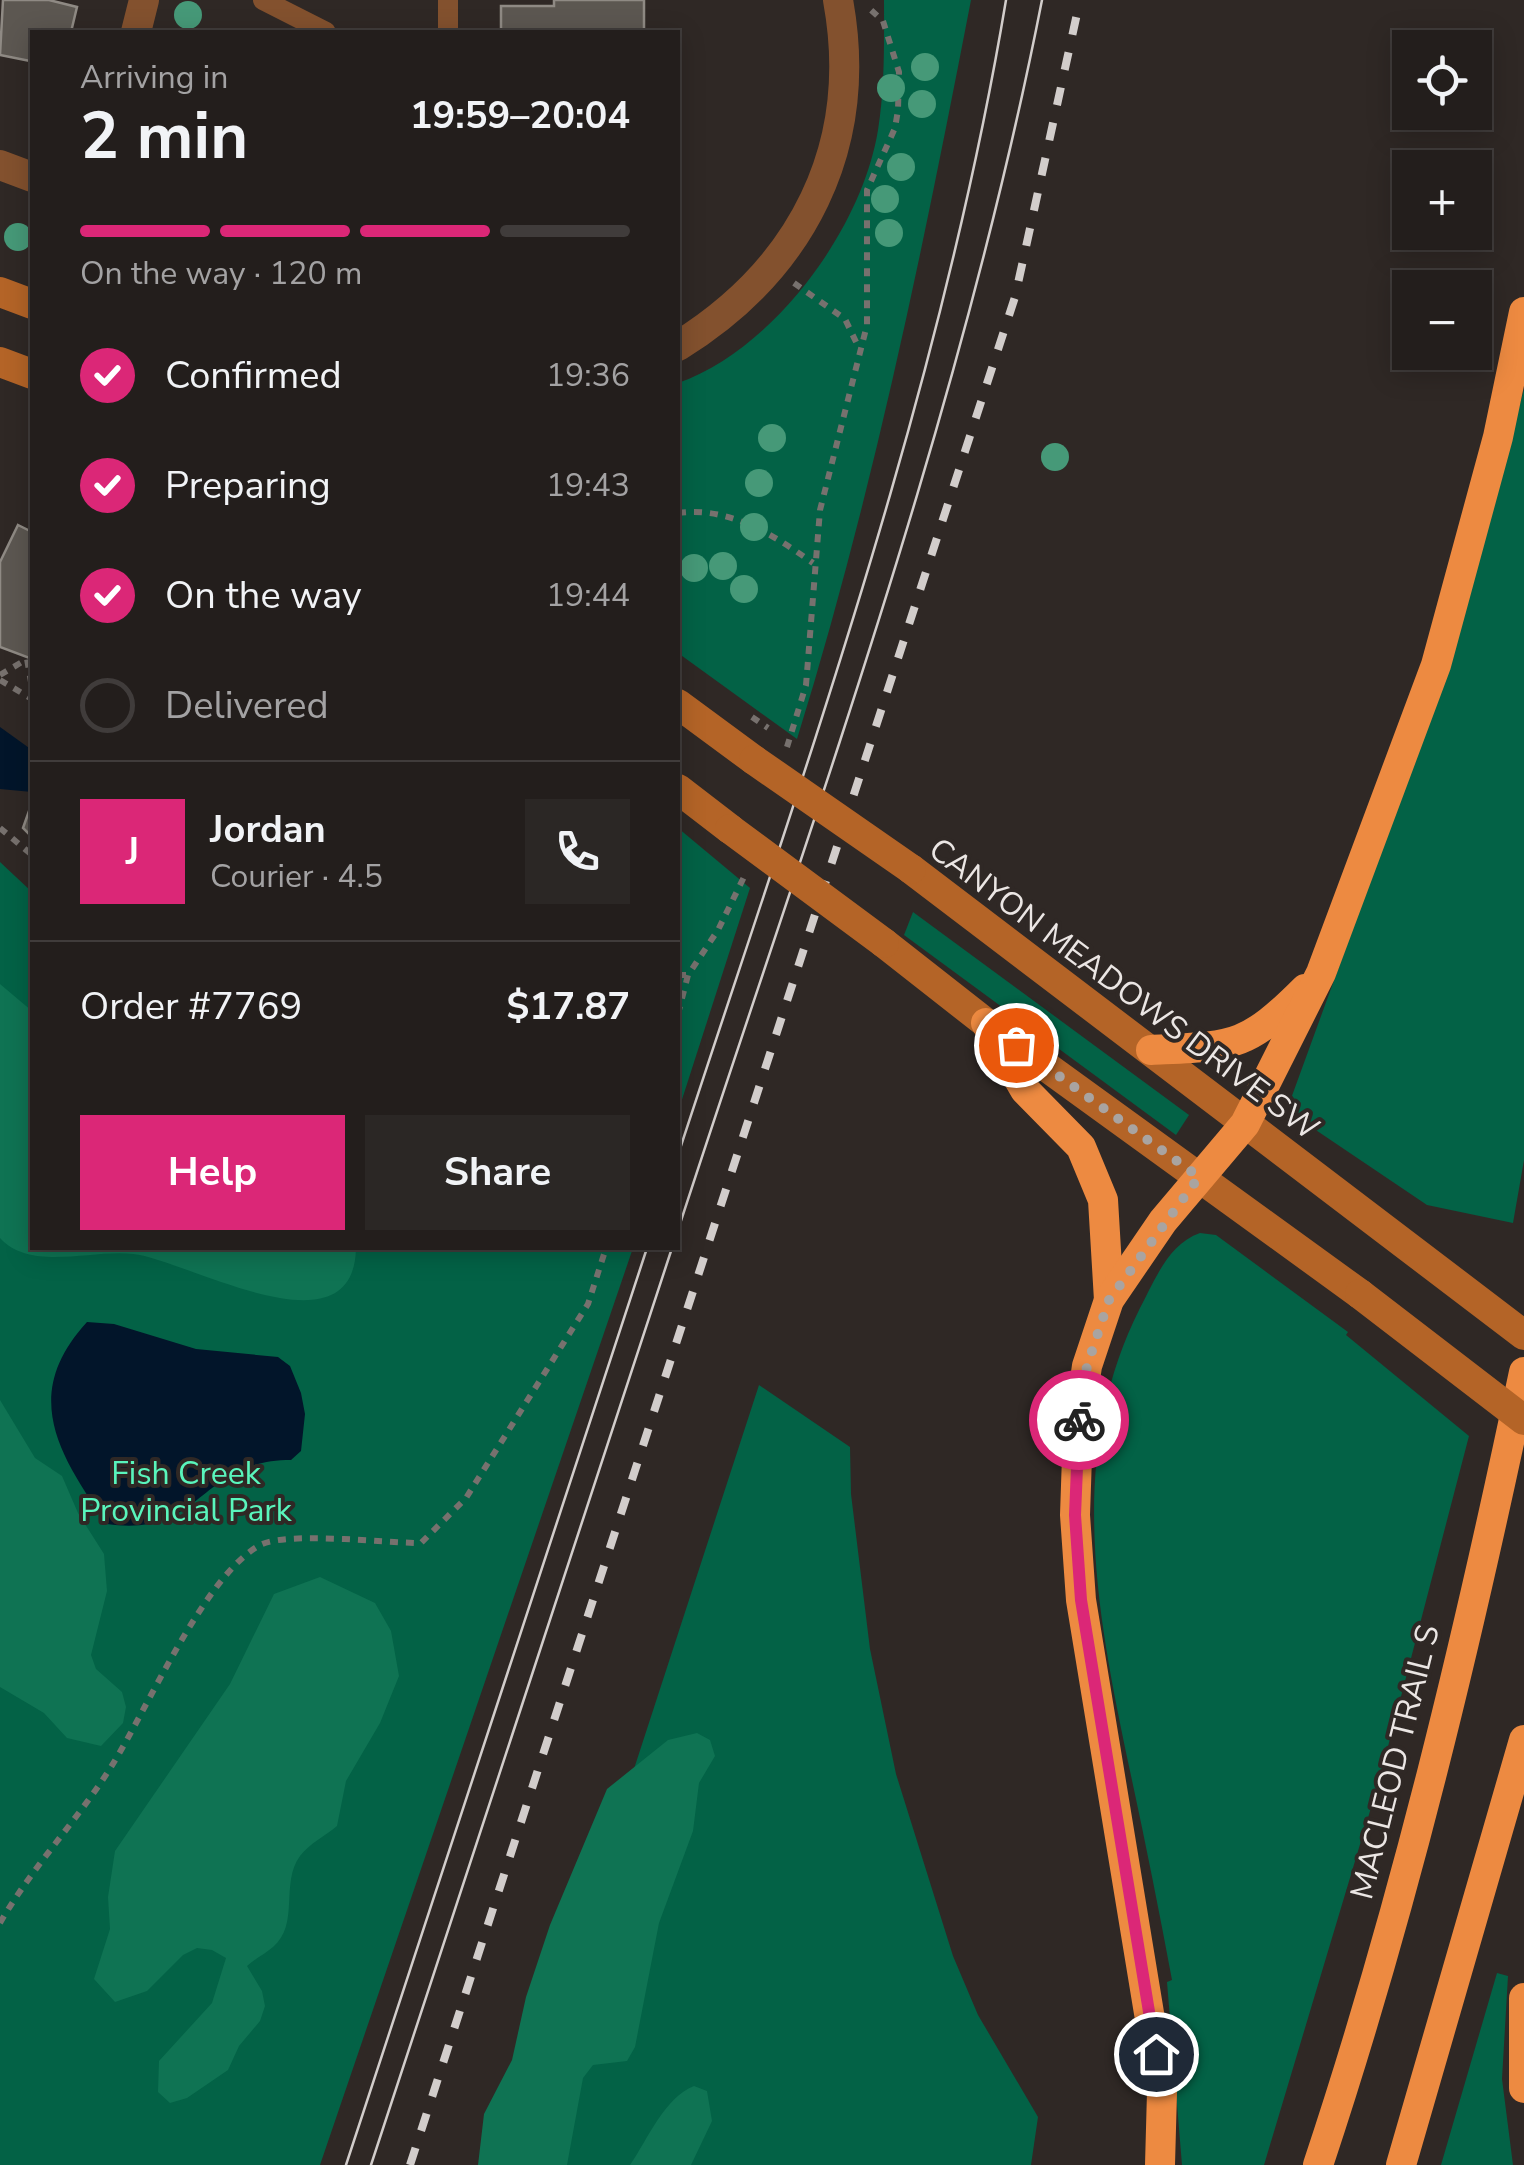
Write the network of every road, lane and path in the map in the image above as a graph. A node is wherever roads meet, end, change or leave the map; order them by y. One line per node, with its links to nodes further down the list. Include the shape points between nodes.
1 (144, 0): 5 (street)
2 (262, 0): 6 (lane)
3 (448, 0): 7 (lane)
4 (839, 7): 10 (street, via 843,111 831,160); 15 (path, via 876,11 900,89 895,128 868,190 870,306)
5 (136, 30)
6 (322, 30)
7 (448, 30)
8 (0, 164): 9 (street)
9 (30, 176)
10 (771, 270): 14 (street, via 741,303); 15 (path, via 831,306)
11 (0, 292): 12 (main road)
12 (30, 303)
13 (1524, 312): 29 (highway, via 1498,437 1436,665)
14 (680, 345)
15 (858, 347): 19 (path)
16 (0, 362): 17 (main road)
17 (30, 373)
18 (680, 512): 19 (path, via 765,528)
19 (813, 563): 24 (path, via 806,685)
20 (30, 673): 21 (path, via 28,658)
21 (0, 677): 22 (path)
22 (30, 697)
23 (680, 705): 24 (main road, CANYON MEADOWS DRIVE SW)
24 (768, 762): 34 (main road, CANYON MEADOWS DRIVE SW, bridge)
25 (680, 792): 33 (main road, bridge)
26 (0, 828): 27 (path)
27 (30, 852)
28 (747, 866): 31 (path, via 725,918)
29 (1321, 973): 34 (highway, via 1265,1028 1224,1046); 35 (highway)
30 (680, 975): 31 (path)
31 (688, 976): 32 (path)
32 (680, 1006)
33 (986, 1024): 36 (main road); 38 (highway, via 1024,1090 1081,1148 1103,1200)
34 (1152, 1050): 35 (main road, CANYON MEADOWS DRIVE SW)
35 (1245, 1124): 36 (highway); 39 (main road, CANYON MEADOWS DRIVE SW)
36 (1199, 1177): 38 (highway); 41 (main road, bridge)
37 (605, 1250): 43 (path, via 588,1304 466,1498 420,1543 306,1538 261,1544 212,1591 109,1770)
38 (1109, 1300): 46 (highway, via 1085,1381 1075,1515 1081,1600 1162,2092)
39 (1524, 1335)
40 (1524, 1372): 47 (highway, MACLEOD TRAIL S, via 1364,2027)
41 (1524, 1420)
42 (1524, 1740): 48 (highway)
43 (0, 1923)
44 (1524, 1998): 45 (highway)
45 (1524, 2088)
46 (1160, 2165)
47 (1318, 2165)
48 (1401, 2165)

